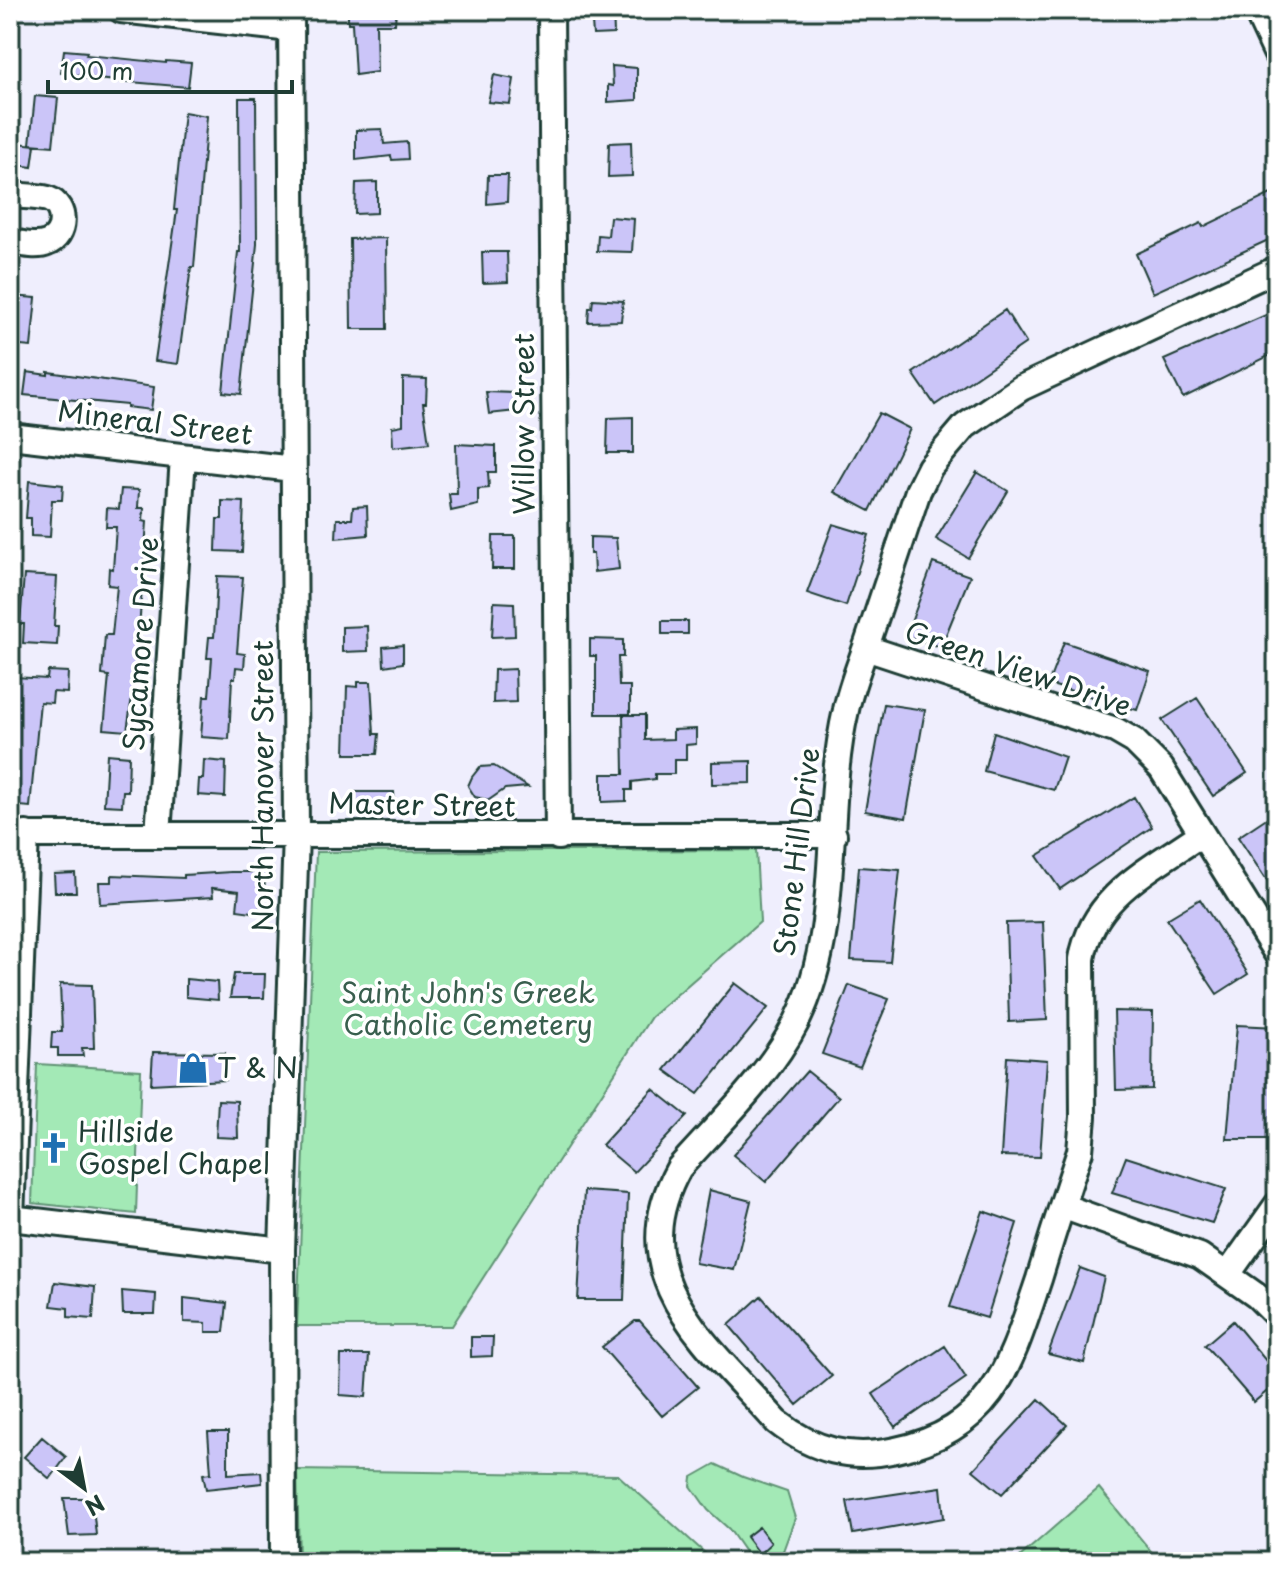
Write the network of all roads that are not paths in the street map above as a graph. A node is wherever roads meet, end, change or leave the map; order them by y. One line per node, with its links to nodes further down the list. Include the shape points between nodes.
1 (121, 10): 4 (street)
2 (551, 10): 18 (street, Willow Street)
3 (1256, 10): 5 (street)
4 (291, 20): 11 (street, North Hanover Street)
5 (1277, 55)
6 (10, 195): 7 (street, via 49,199 62,217 57,237 49,243)
7 (10, 242)
8 (1277, 269): 12 (street, Stone Hill Drive, via 1021,388 965,426 930,467 918,491)
9 (10, 436): 10 (street, Mineral Street)
10 (183, 457): 11 (street, Mineral Street); 16 (street, Sycamore Drive)
11 (293, 469): 13 (street, North Hanover Street)
12 (866, 648): 14 (street, Green View Drive, via 1115,730 1161,768); 17 (street, Stone Hill Drive, via 839,747)
13 (296, 834): 16 (street, Master Street); 18 (street, Master Street); 23 (street, North Hanover Street)
14 (1201, 834): 19 (street, Green View Drive); 21 (street, Stone Hill Drive, via 1118,892 1086,937 1080,1151)
15 (18, 835): 16 (street, Master Street); 22 (street)
16 (158, 835)
17 (834, 835): 18 (street, Master Street); 21 (street, Stone Hill Drive, via 821,944 797,1021 779,1051 679,1168 667,1190 658,1239 664,1277 683,1316 792,1434 841,1453 867,1455 909,1447 958,1425 978,1409 1005,1373)
18 (558, 837)
19 (1277, 954)
20 (1277, 1205): 24 (street)
21 (1062, 1206): 24 (street, via 1200,1256)
22 (11, 1218): 23 (street)
23 (282, 1250): 26 (street, North Hanover Street)
24 (1228, 1274): 25 (street)
25 (1277, 1316)
26 (283, 1562)

